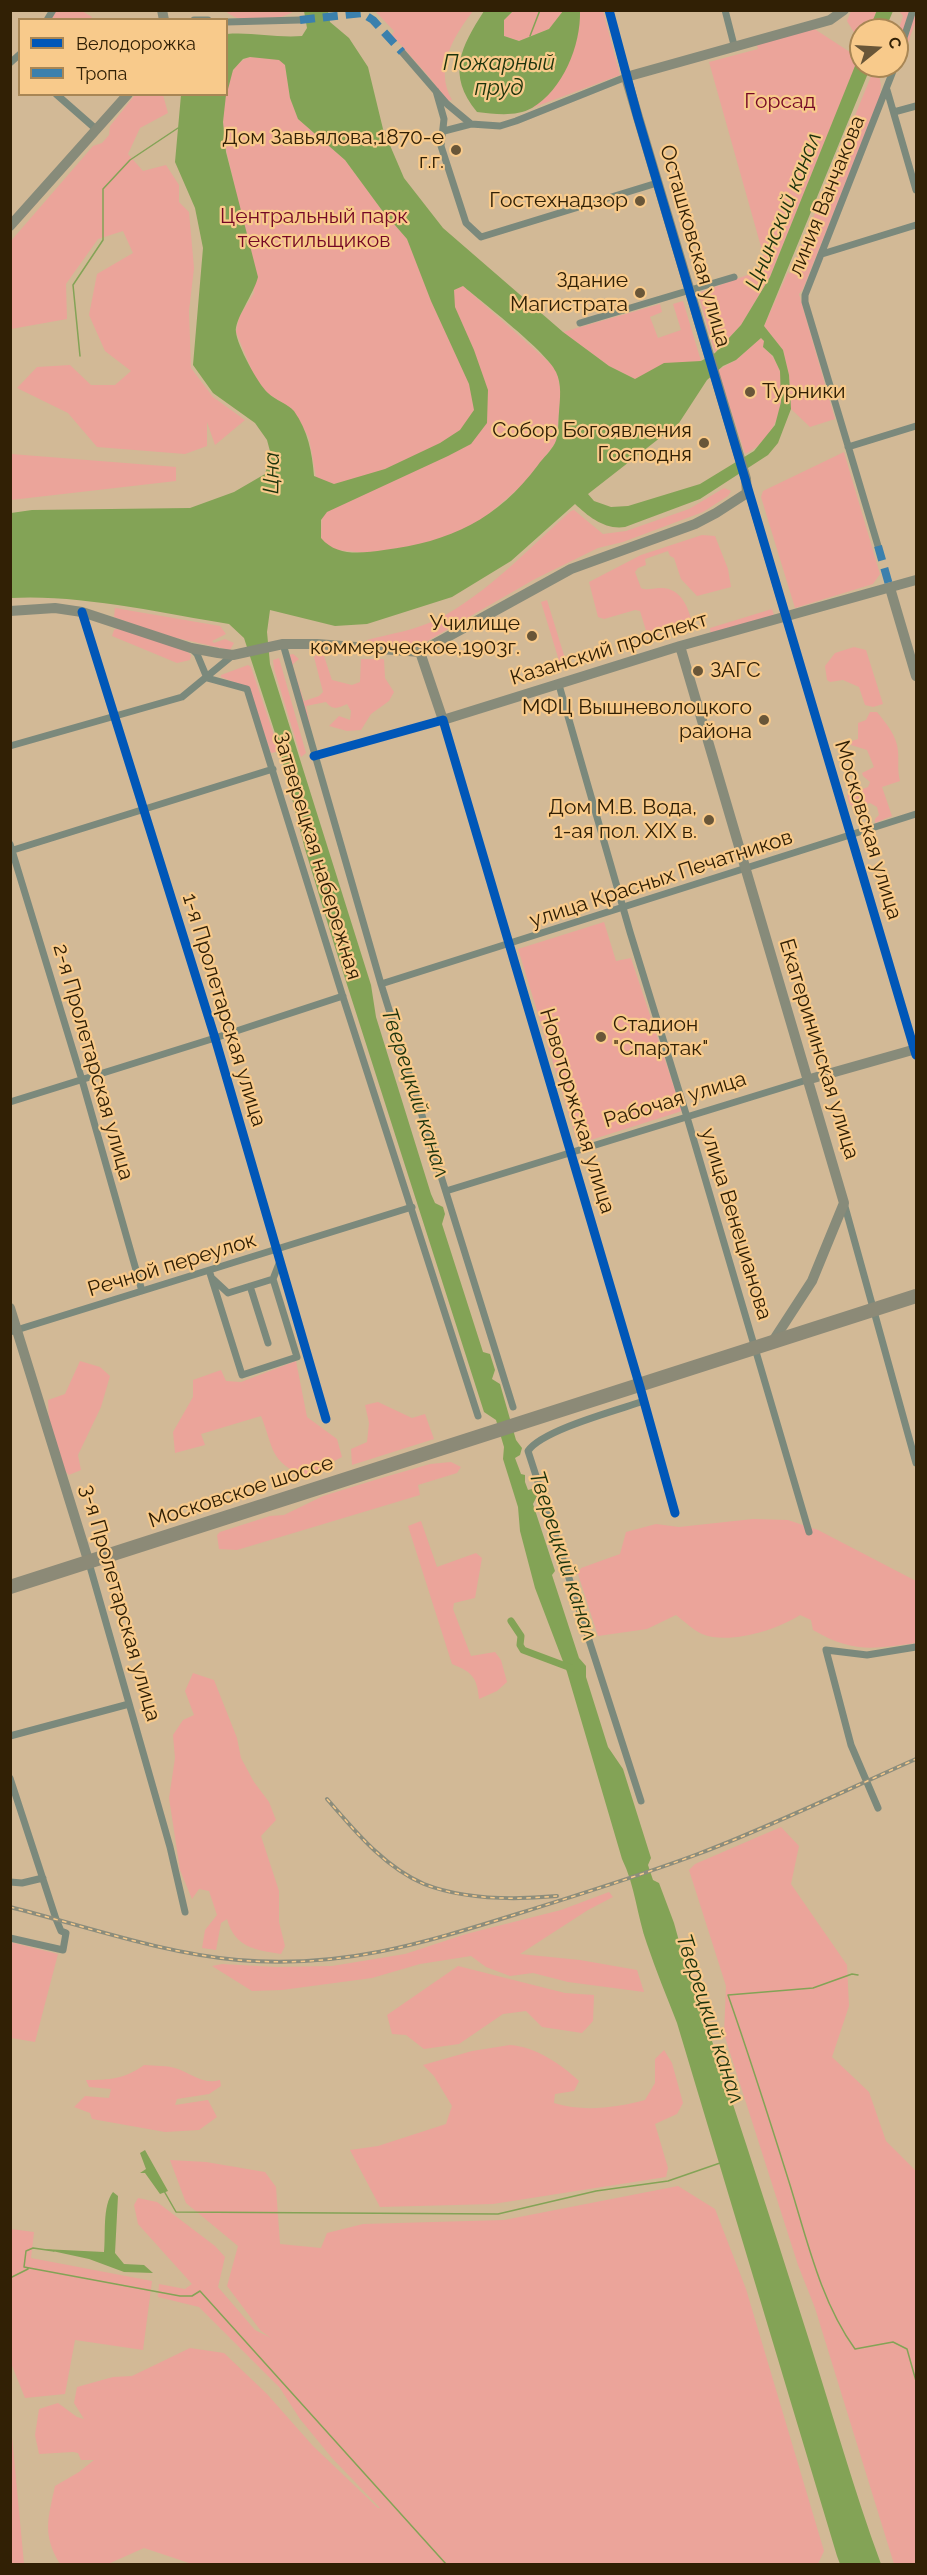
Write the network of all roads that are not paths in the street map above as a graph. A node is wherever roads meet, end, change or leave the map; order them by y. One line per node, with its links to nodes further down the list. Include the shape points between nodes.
1 (609, 10): 10 (street, Осташковская улица)
2 (725, 10): 8 (street)
3 (844, 10): 8 (street, via 830,20)
4 (914, 10): 7 (street)
5 (300, 20): 6 (street)
6 (228, 22)
7 (909, 24)
8 (734, 45): 10 (street)
9 (402, 52): 13 (street)
10 (626, 77): 18 (street, via 508,123); 21 (street, Осташковская улица)
11 (891, 78): 12 (street, линия Ванчакова)
12 (887, 90): 17 (street); 25 (street, линия Ванчакова)
13 (436, 92): 18 (street); 20 (street)
14 (58, 96): 19 (street)
15 (126, 96): 19 (street)
16 (916, 106): 17 (street)
17 (894, 112): 22 (street)
18 (471, 124): 20 (street)
19 (97, 130): 24 (street)
20 (444, 131): 21 (street, via 441,146 466,223 481,237)
21 (657, 183): 27 (street, Осташковская улица)
22 (916, 190)
23 (916, 225): 25 (street)
24 (10, 226)
25 (822, 255): 30 (street, линия Ванчакова, via 805,302)
26 (734, 277): 27 (street)
27 (689, 292): 28 (street); 31 (street, Осташковская улица)
28 (580, 323)
29 (916, 426): 30 (street)
30 (848, 447): 32 (street, линия Ванчакова)
31 (748, 491): 37 (street, Московская улица); 41 (street, via 695,524 571,569)
32 (878, 546)
33 (916, 580): 34 (street, Казанский проспект)
34 (890, 588): 37 (street, Казанский проспект); 43 (street)
35 (10, 611): 36 (street, via 55,608)
36 (82, 612): 40 (street); 46 (street, 1-я Пролетарская улица)
37 (786, 615): 39 (street, Казанский проспект); 53 (street, Московская улица)
38 (283, 645): 41 (street); 42 (street); 49 (street)
39 (680, 646): 45 (street, Казанский проспект); 55 (street, Екатерининская улица)
40 (191, 648): 42 (street); 44 (street)
41 (420, 652): 47 (street, Новоторжская улица)
42 (233, 655): 44 (street)
43 (916, 676)
44 (207, 678): 46 (street, via 182,697); 50 (street, Затверецкая набережная, via 247,689)
45 (560, 685): 47 (street, Казанский проспект); 56 (street, улица Венецианова)
46 (116, 717): 48 (street); 51 (street, 1-я Пролетарская улица)
47 (442, 720): 49 (street, Казанский проспект); 57 (street, Новоторжская улица)
48 (10, 746)
49 (314, 756): 58 (street)
50 (273, 769): 51 (street); 59 (street, Затверецкая набережная)
51 (144, 811): 54 (street); 60 (street, 1-я Пролетарская улица)
52 (916, 814): 53 (street, улица Красных Печатников)
53 (851, 836): 55 (street, улица Красных Печатников); 61 (street, Московская улица)
54 (11, 848): 63 (street, 2-я Пролетарская улица)
55 (746, 870): 56 (street, улица Красных Печатников); 62 (street, Екатерининская улица)
56 (623, 906): 57 (street, улица Красных Печатников); 65 (street, улица Венецианова)
57 (508, 945): 58 (street, улица Красных Печатников); 66 (street, Новоторжская улица)
58 (381, 984): 67 (street)
59 (343, 996): 60 (street); 69 (street, Затверецкая набережная)
60 (215, 1038): 63 (street); 70 (street, 1-я Пролетарская улица)
61 (916, 1051): 62 (street, Рабочая улица)
62 (810, 1079): 65 (street, Рабочая улица); 68 (street, Екатерининская улица)
63 (82, 1080): 64 (street); 75 (street, 2-я Пролетарская улица)
64 (10, 1102)
65 (687, 1117): 66 (street, Рабочая улица); 82 (street, улица Венецианова)
66 (571, 1152): 67 (street, Рабочая улица); 83 (street, Новоторжская улица)
67 (446, 1191): 85 (street)
68 (844, 1203): 78 (street, Екатерининская улица); 80 (street, via 812,1281)
69 (412, 1207): 70 (street, Речной переулок); 86 (street, Затверецкая набережная)
70 (276, 1250): 71 (street, 1-я Пролетарская улица); 72 (street, Речной переулок)
71 (280, 1261): 73 (street); 87 (street, 1-я Пролетарская улица)
72 (210, 1274): 73 (street, via 242,1376 297,1357); 74 (street, via 228,1293); 75 (street, Речной переулок)
73 (273, 1279): 74 (street)
74 (250, 1286): 81 (street)
75 (142, 1291): 79 (street, Речной переулок)
76 (916, 1296): 78 (highway, Московское шоссе)
77 (10, 1308): 79 (street, 3-я Пролетарская улица)
78 (874, 1309): 80 (highway, Московское шоссе); 88 (street, Екатерининская улица)
79 (14, 1331): 91 (street, 3-я Пролетарская улица)
80 (773, 1341): 82 (highway, Московское шоссе)
81 (268, 1343)
82 (756, 1347): 83 (highway, Московское шоссе); 90 (street, улица Венецианова)
83 (640, 1387): 84 (street, Новоторжская улица); 91 (highway, Московское шоссе)
84 (644, 1401): 89 (street, Новоторжская улица); 97 (street, via 561,1430 533,1444 528,1451)
85 (513, 1407)
86 (478, 1416)
87 (326, 1419)
88 (916, 1463)
89 (675, 1513)
90 (809, 1532)
91 (89, 1563): 92 (highway, Московское шоссе); 94 (street, 3-я Пролетарская улица)
92 (10, 1587)
93 (916, 1647): 98 (street, via 867,1655 826,1650 850,1745)
94 (129, 1704): 95 (street); 101 (street, 3-я Пролетарская улица)
95 (10, 1736)
96 (10, 1778): 99 (street)
97 (641, 1801)
98 (878, 1808)
99 (43, 1878): 100 (street); 102 (street, via 61,1931 66,1933 63,1950)
100 (10, 1882)
101 (185, 1912)
102 (10, 1938)

